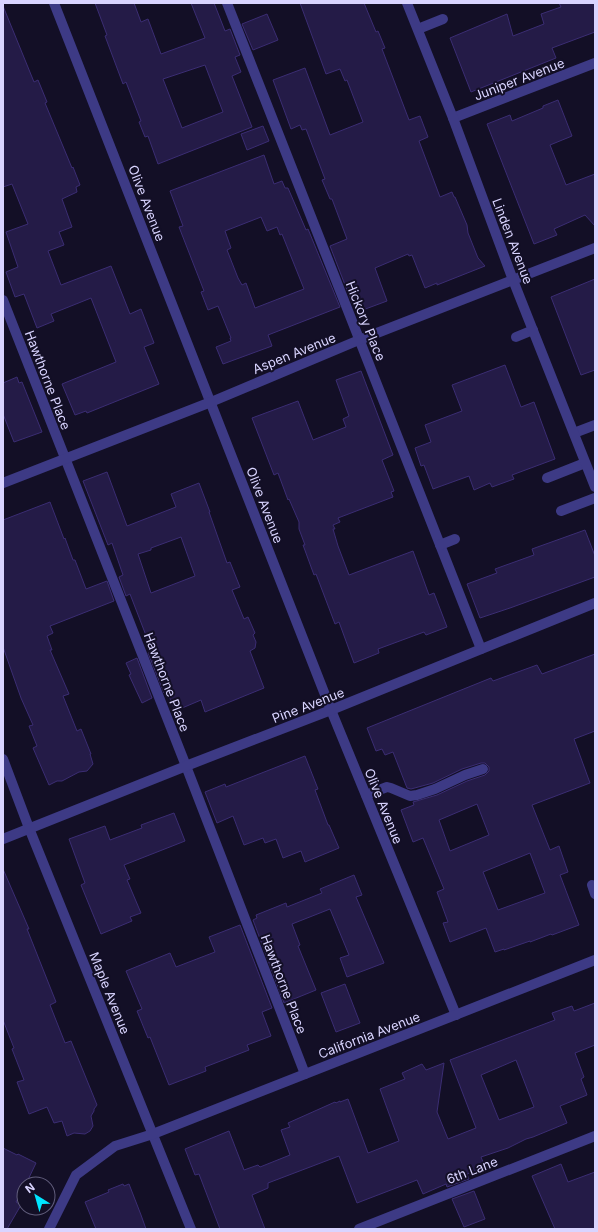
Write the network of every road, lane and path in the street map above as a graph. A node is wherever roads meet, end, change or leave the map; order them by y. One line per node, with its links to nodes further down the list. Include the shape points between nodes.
1 (54, 3): 14 (street, Olive Avenue)
2 (227, 3): 13 (street, Hickory Place)
3 (407, 3): 5 (street, Linden Avenue)
4 (443, 19): 5 (street)
5 (418, 29): 7 (street, Linden Avenue)
6 (595, 63): 7 (street, Juniper Avenue)
7 (453, 118): 9 (street, Linden Avenue)
8 (595, 248): 9 (street, Aspen Avenue)
9 (514, 280): 11 (street, Linden Avenue); 13 (street, Aspen Avenue)
10 (3, 300): 17 (street, Hawthorne Place)
11 (533, 330): 12 (street); 16 (street, Linden Avenue)
12 (516, 337)
13 (359, 340): 14 (street, Aspen Avenue); 25 (street, Hickory Place, via 384,389)
14 (211, 402): 17 (street, Aspen Avenue); 28 (street, Olive Avenue)
15 (595, 425): 16 (street)
16 (574, 433): 18 (street, Linden Avenue)
17 (65, 458): 20 (street, Aspen Avenue); 30 (street, Hawthorne Place)
18 (585, 463): 19 (street); 21 (street, Linden Avenue)
19 (547, 478)
20 (3, 483)
21 (595, 487)
22 (595, 498): 23 (street)
23 (560, 511)
24 (455, 539): 25 (street)
25 (440, 546): 27 (street, Hickory Place)
26 (595, 603): 27 (street, Pine Avenue)
27 (481, 649): 28 (street, Pine Avenue)
28 (331, 710): 30 (street, Pine Avenue); 32 (street, Olive Avenue)
29 (4, 763): 33 (street, Maple Avenue)
30 (186, 766): 33 (street, Pine Avenue); 37 (street, Hawthorne Place)
31 (483, 769): 32 (street, via 417,795 410,796 388,787)
32 (366, 795): 36 (street, Olive Avenue)
33 (29, 828): 34 (street, Pine Avenue); 38 (street, Maple Avenue)
34 (3, 839)
35 (595, 960): 36 (street, California Avenue)
36 (456, 1015): 37 (street, California Avenue)
37 (305, 1074): 38 (street, California Avenue)
38 (153, 1134): 40 (street, California Avenue, via 115,1146 76,1175); 41 (street, Maple Avenue)
39 (595, 1136): 42 (street, 6th Lane)
40 (49, 1229)
41 (191, 1229)
42 (359, 1229)

